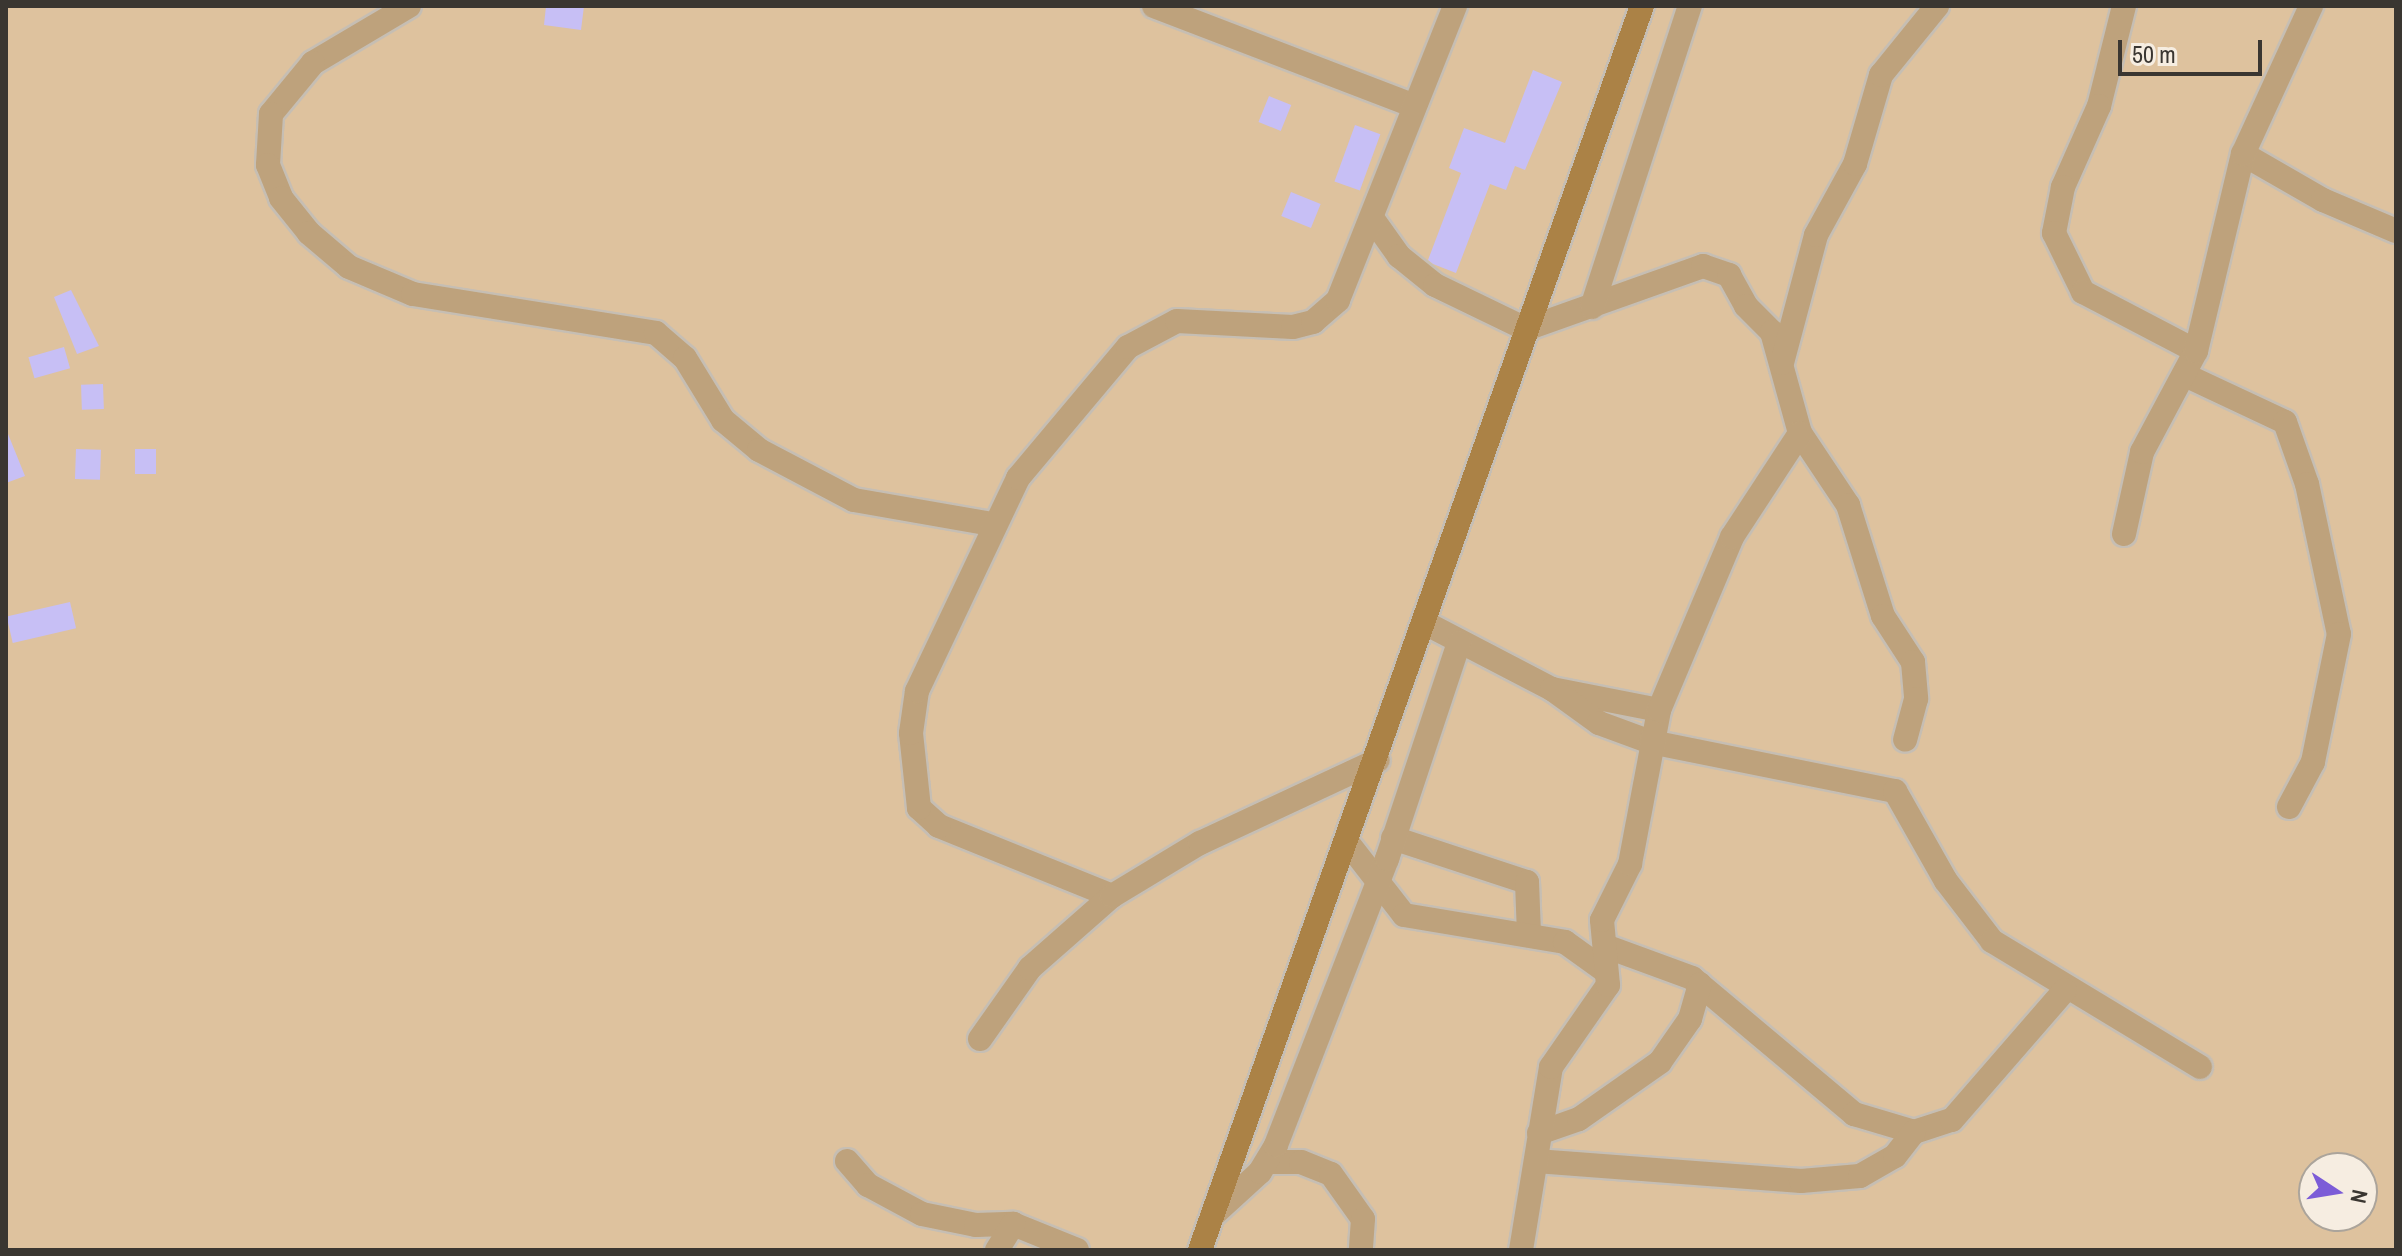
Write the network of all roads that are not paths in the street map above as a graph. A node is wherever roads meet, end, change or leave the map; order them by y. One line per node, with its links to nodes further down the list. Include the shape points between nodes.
1 (409, 6): 20 (street, via 313,63 271,114 268,165 281,198 309,233 349,267 391,288 656,333 685,358 723,420 759,450 854,500)
2 (1154, 6): 10 (street)
3 (1455, 6): 10 (street)
4 (1642, 6): 15 (street)
5 (1690, 6): 14 (street)
6 (1937, 6): 17 (street, via 1881,75 1855,164 1816,235)
7 (2124, 6): 16 (street, via 2099,106 2063,187 2054,233 2083,292)
8 (2311, 6): 9 (street)
9 (2297, 18): 11 (street)
10 (1414, 106): 12 (street)
11 (2243, 154): 13 (street); 16 (street)
12 (1372, 218): 15 (street, via 1399,256 1435,285); 20 (street, via 1338,300 1313,322 1177,321 1128,347 1048,438)
13 (2396, 231)
14 (1592, 307): 15 (street); 17 (street, via 1718,267 1772,332)
15 (1526, 329): 22 (street)
16 (2196, 351): 18 (street)
17 (1780, 371): 19 (street)
18 (2187, 376): 21 (street, via 2142,452); 29 (street, via 2285,422 2307,484 2339,634 2313,762)
19 (1800, 433): 25 (street, via 1732,537); 26 (street, via 1848,505 1883,616 1913,662 1916,699)
20 (991, 524): 33 (street, via 917,691 911,733 919,808 939,826)
21 (2124, 534)
22 (1427, 624): 23 (street); 28 (street)
23 (1459, 643): 24 (street); 30 (street)
24 (1552, 689): 25 (street); 27 (street, via 1599,723)
25 (1659, 710): 27 (street)
26 (1905, 740)
27 (1651, 742): 35 (street, via 1630,864 1605,907); 37 (street, via 1895,791 1980,929)
28 (1378, 760): 31 (street); 33 (street, via 1215,835)
29 (2289, 807)
30 (1393, 838): 32 (street); 34 (street, via 1527,882)
31 (1348, 843): 32 (street); 45 (street)
32 (1379, 879): 34 (street, via 1393,904 1420,922); 44 (street)
33 (1112, 896): 38 (street, via 1030,968)
34 (1529, 934): 35 (street)
35 (1604, 958): 36 (street); 41 (street, via 1604,998 1551,1067)
36 (1700, 984): 40 (street, via 1854,1114); 41 (street, via 1690,1019 1660,1062 1579,1119)
37 (2065, 990): 39 (street, via 2122,1016); 40 (street, via 1952,1120)
38 (980, 1039)
39 (2200, 1067)
40 (1914, 1132): 43 (street, via 1895,1156 1860,1176 1801,1181)
41 (1539, 1133): 43 (street)
42 (847, 1161): 46 (street, via 868,1185 922,1214 976,1225)
43 (1536, 1161): 51 (street)
44 (1267, 1162): 45 (street); 50 (street, via 1301,1162 1331,1174 1363,1219)
45 (1212, 1216): 49 (street)
46 (1013, 1224): 47 (street); 48 (street)
47 (997, 1250)
48 (1077, 1250)
49 (1200, 1250)
50 (1361, 1250)
51 (1521, 1250)

